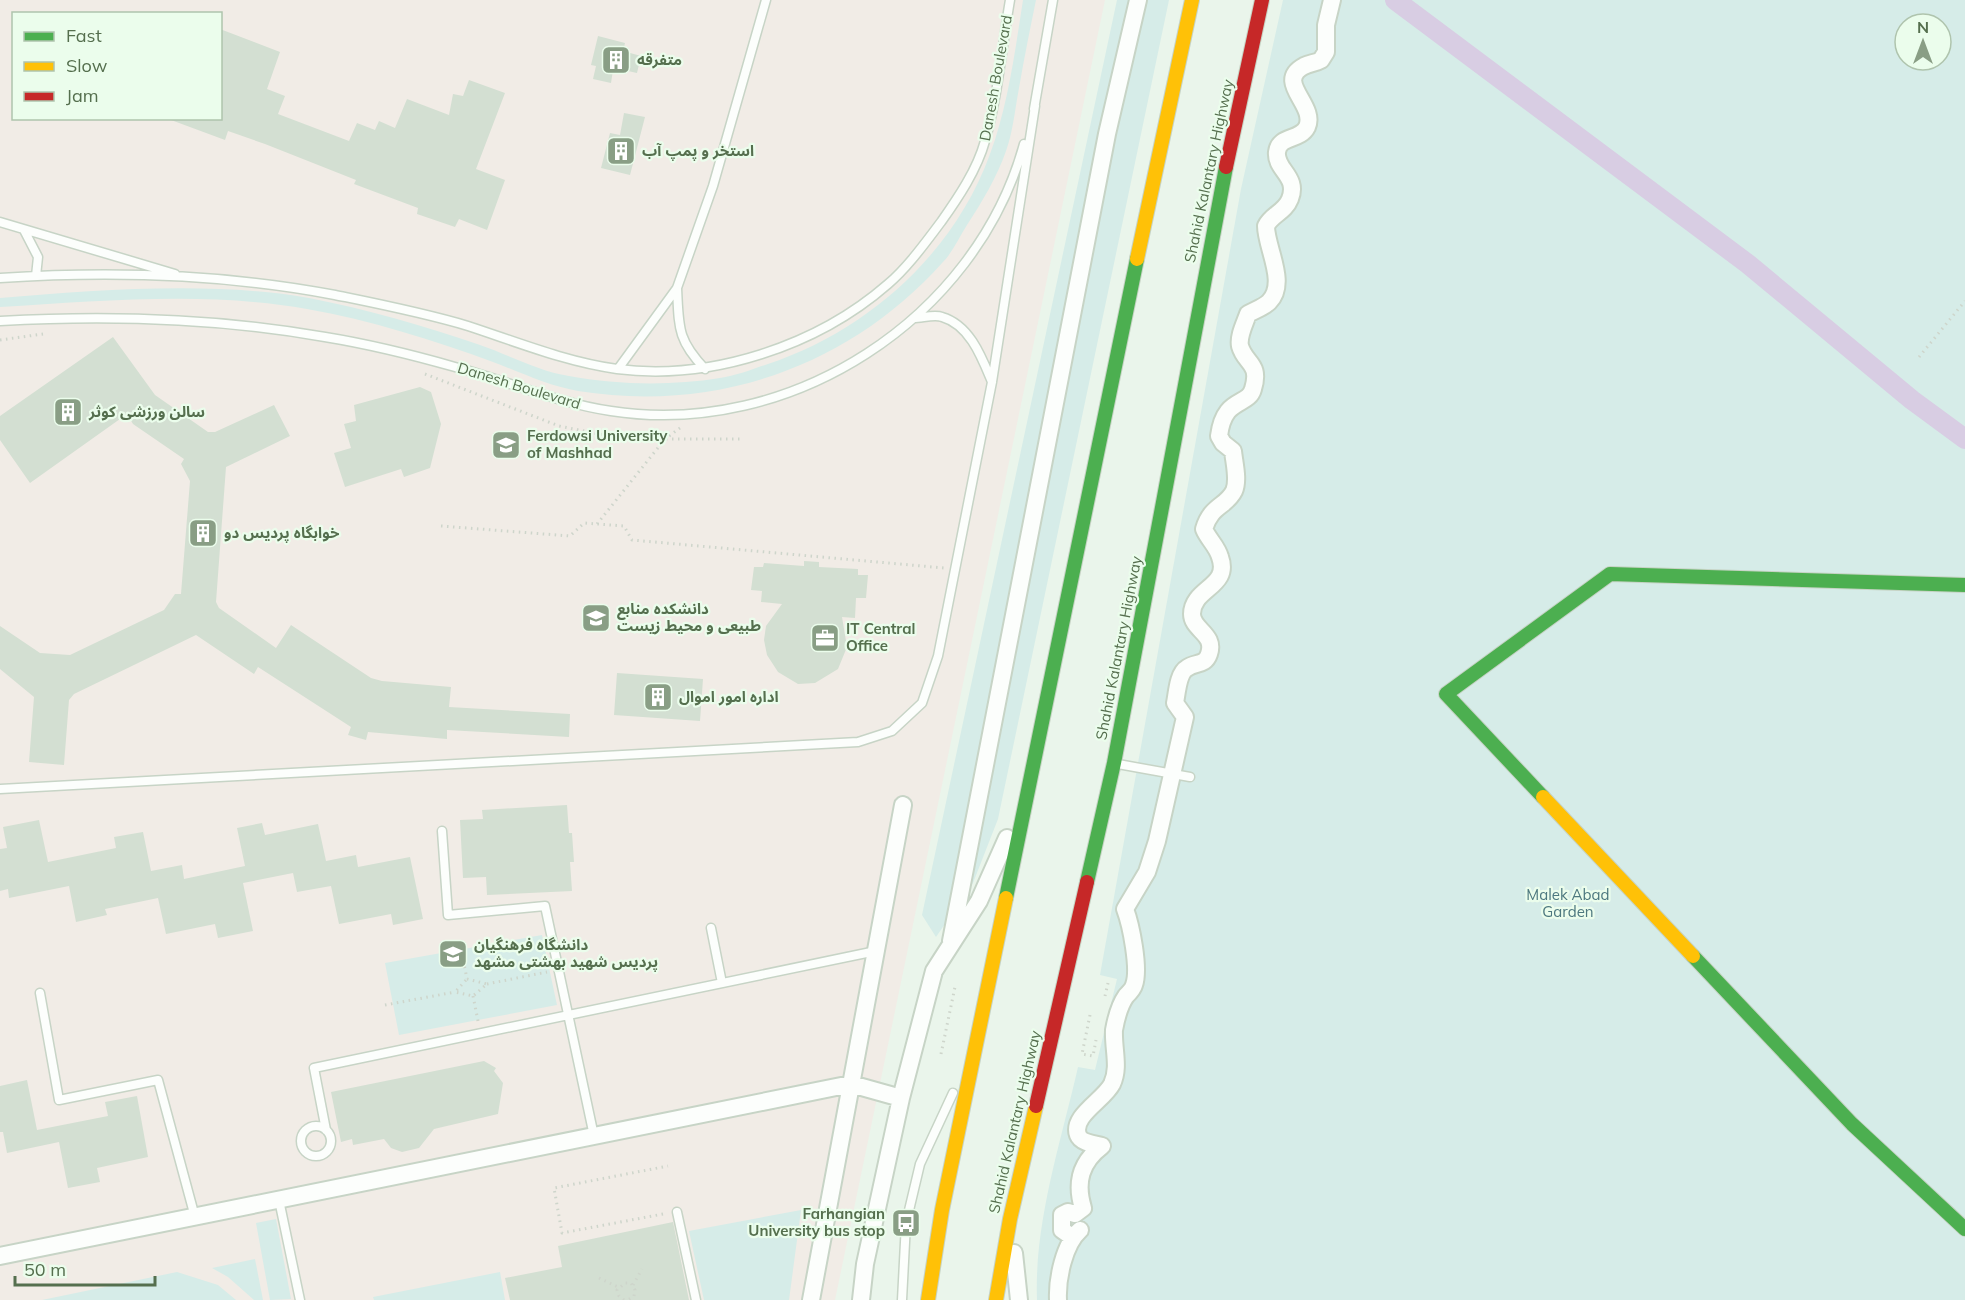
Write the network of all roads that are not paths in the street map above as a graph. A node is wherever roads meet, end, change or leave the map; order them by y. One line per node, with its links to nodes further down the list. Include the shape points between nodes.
1 (766, 0): 14 (lane, via 713,186)
2 (1010, 0): 18 (lane, Danesh Boulevard, via 985,142 959,196 927,240 890,283 846,316 790,344)
3 (1053, 0): 8 (lane, Danesh Boulevard)
4 (1138, 0): 29 (street, via 1107,134)
5 (1192, 0): 25 (main road)
6 (1262, 0): 21 (main road, Shahid Kalantary Highway, via 1221,189)
7 (1332, 0): 22 (street, via 1326,25 1326,52 1321,60 1297,73 1293,83 1295,94 1308,110 1309,120 1305,130 1280,143 1277,151 1277,159 1289,174 1292,187 1290,200 1266,226 1275,292 1266,305 1248,314 1239,344 1255,371 1252,392 1248,398 1232,404 1221,424 1219,436 1233,451 1236,482 1234,490 1207,519 1204,529 1221,557 1223,568 1214,586 1194,603 1192,616 1206,633 1209,654 1203,663 1182,673 1175,703 1185,717)
8 (1035, 106): 15 (lane, Danesh Boulevard, via 1018,168 988,227 955,275); 19 (lane)
9 (0, 222): 10 (lane)
10 (24, 230): 11 (lane, via 38,257); 12 (lane)
11 (36, 276): 12 (lane, Danesh Boulevard); 13 (lane, Danesh Boulevard)
12 (186, 277): 17 (lane, Danesh Boulevard, via 334,295 463,325 567,359)
13 (0, 278)
14 (677, 288): 17 (lane); 18 (lane, via 679,328 686,350)
15 (914, 318): 16 (lane, Danesh Boulevard, via 862,359 802,389 737,409 670,415 603,410 559,401 455,367 328,337 256,326 181,320); 19 (lane, via 942,316 966,333)
16 (0, 321)
17 (618, 369): 18 (lane, Danesh Boulevard)
18 (705, 369)
19 (992, 382): 24 (lane, via 938,656 922,703 892,731 858,742)
20 (1965, 585): 43 (main road, via 1610,574 1446,694 1852,1124)
21 (1114, 763): 22 (lane); 42 (main road, Shahid Kalantary Highway)
22 (1172, 774): 23 (lane); 53 (street, via 1147,872 1125,909 1131,926 1134,985 1117,1015 1116,1073 1105,1095 1086,1109 1078,1126 1083,1141 1102,1146 1080,1173 1078,1185 1083,1208 1075,1214 1062,1215 1062,1230 1076,1233 1058,1285)
23 (1190, 777)
24 (0, 789)
25 (1027, 793): 29 (street, via 979,902); 34 (main road)
26 (903, 804): 30 (street)
27 (442, 831): 33 (lane, via 448,915 545,906)
28 (711, 928): 31 (lane)
29 (951, 941): 36 (street, via 934,971)
30 (876, 951): 31 (lane); 35 (street)
31 (722, 983): 33 (lane)
32 (40, 993): 41 (lane, via 59,1100 158,1080)
33 (570, 1015): 37 (lane, via 314,1068); 38 (lane)
34 (976, 1041): 49 (lane, via 920,1164 906,1222); 50 (main road)
35 (851, 1084): 36 (street); 38 (street); 47 (street)
36 (901, 1098): 48 (street, via 865,1264)
37 (326, 1130)
38 (594, 1136): 39 (street)
39 (279, 1200): 41 (street); 45 (lane)
40 (677, 1212): 46 (lane)
41 (195, 1217): 44 (street)
42 (1010, 1219): 51 (main road, Shahid Kalantary Highway); 52 (street)
43 (1965, 1229)
44 (0, 1256)
45 (300, 1300)
46 (696, 1300)
47 (812, 1300)
48 (861, 1300)
49 (903, 1300)
50 (928, 1300)
51 (996, 1300)
52 (1019, 1300)
53 (1058, 1300)

